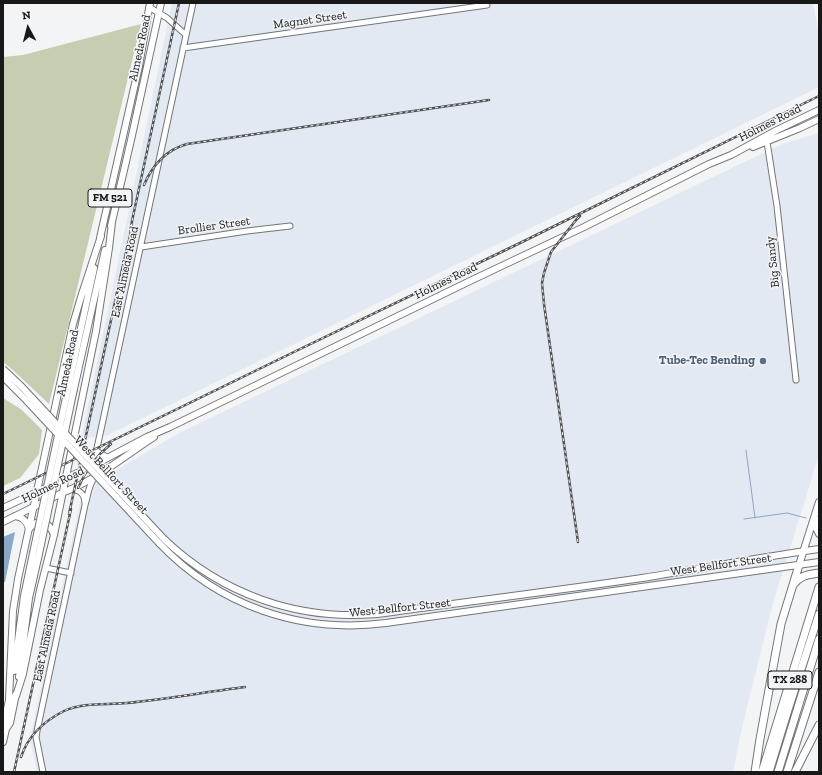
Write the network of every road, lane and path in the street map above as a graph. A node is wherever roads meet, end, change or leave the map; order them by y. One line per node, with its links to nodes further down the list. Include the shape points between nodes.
1 (161, 3): 5 (main road, Almeda Road / FM 521)
2 (193, 3): 6 (street, East Almeda Road)
3 (149, 5): 5 (street); 14 (main road, Almeda Road / FM 521, via 139,66)
4 (487, 5): 7 (street, Magnet Street)
5 (159, 13): 6 (street); 12 (main road, Almeda Road / FM 521)
6 (186, 35): 7 (street, East Almeda Road)
7 (183, 48): 15 (street, East Almeda Road)
8 (819, 110): 11 (main road, Holmes Road)
9 (819, 119): 10 (main road, Holmes Road)
10 (767, 142): 11 (main road, Holmes Road); 18 (street, Big Sandy, via 777,206)
11 (731, 155): 22 (main road, Holmes Road)
12 (112, 222): 19 (main road, Almeda Road / FM 521); 21 (main road, via 99,316)
13 (290, 226): 15 (street, Brollier Street)
14 (101, 236): 19 (main road, Almeda Road / FM 521); 20 (main road, via 77,310)
15 (141, 247): 23 (street, East Almeda Road)
16 (3, 369): 43 (main road, West Bellfort Street, bridge)
17 (3, 377): 43 (main road, West Bellfort Street, bridge)
18 (796, 380)
19 (71, 388): 46 (main road, Almeda Road / FM 521, bridge)
20 (57, 399): 21 (main road); 31 (main road)
21 (81, 404): 25 (main road)
22 (170, 427): 24 (main road, Holmes Road); 28 (main road, Holmes Road)
23 (96, 450): 24 (street); 26 (street, East Almeda Road)
24 (107, 457): 26 (main road, Holmes Road)
25 (69, 460): 27 (main road, via 74,467); 29 (main road)
26 (92, 465): 27 (main road, Holmes Road)
27 (83, 469): 29 (main road, Holmes Road)
28 (95, 477): 30 (main road, Holmes Road); 34 (street, East Almeda Road)
29 (65, 478): 31 (main road, Holmes Road); 32 (main road)
30 (71, 489): 32 (main road, Holmes Road); 34 (street, via 82,494)
31 (37, 491): 35 (main road); 36 (main road, Holmes Road)
32 (62, 493): 35 (main road, Holmes Road); 42 (main road)
33 (819, 502): 37 (main road)
34 (84, 505): 51 (street, East Almeda Road)
35 (33, 507): 38 (main road, Holmes Road); 40 (main road)
36 (3, 508)
37 (816, 513): 41 (main road, via 814,522); 45 (main road)
38 (14, 516): 39 (main road, Holmes Road); 40 (main road, via 23,518)
39 (3, 522)
40 (29, 529): 42 (main road, via 34,523 42,522 49,525); 64 (main road, via 14,598)
41 (819, 534)
42 (54, 535): 50 (main road)
43 (162, 541): 58 (main road, West Bellfort Street, via 225,584 257,598); 60 (main road, West Bellfort Street, via 178,561 197,577 228,596 264,611)
44 (819, 549): 45 (main road, West Bellfort Street)
45 (803, 551): 48 (main road); 49 (main road, West Bellfort Street)
46 (36, 553): 63 (main road, Almeda Road / FM 521); 64 (main road, Almeda Road / FM 521, via 24,596)
47 (819, 562): 48 (main road, West Bellfort Street)
48 (799, 565): 53 (main road, West Bellfort Street); 54 (highway)
49 (709, 567): 53 (main road); 56 (main road, West Bellfort Street)
50 (46, 568): 51 (street); 63 (main road)
51 (71, 573): 68 (street, East Almeda Road, via 36,737)
52 (819, 573): 54 (highway, via 801,577)
53 (710, 577): 57 (main road, West Bellfort Street)
54 (791, 587): 69 (highway, via 781,624)
55 (819, 588): 70 (highway, TX 288)
56 (515, 595): 57 (main road); 58 (main road, West Bellfort Street, via 367,615 333,615)
57 (516, 604): 60 (main road, West Bellfort Street, via 374,624 332,624)
58 (300, 611): 60 (main road)
59 (819, 614): 71 (highway)
60 (298, 620)
61 (819, 639): 72 (highway)
62 (819, 672): 73 (highway, TX 288)
63 (16, 696): 66 (main road, Almeda Road / FM 521, via 10,723)
64 (9, 699): 66 (main road, Almeda Road / FM 521, via 4,722)
65 (819, 724): 74 (highway)
66 (6, 729): 67 (main road, Almeda Road / FM 521)
67 (3, 742)
68 (43, 772)
69 (755, 772)
70 (762, 772)
71 (769, 772)
72 (778, 772)
73 (787, 772)
74 (795, 772)

